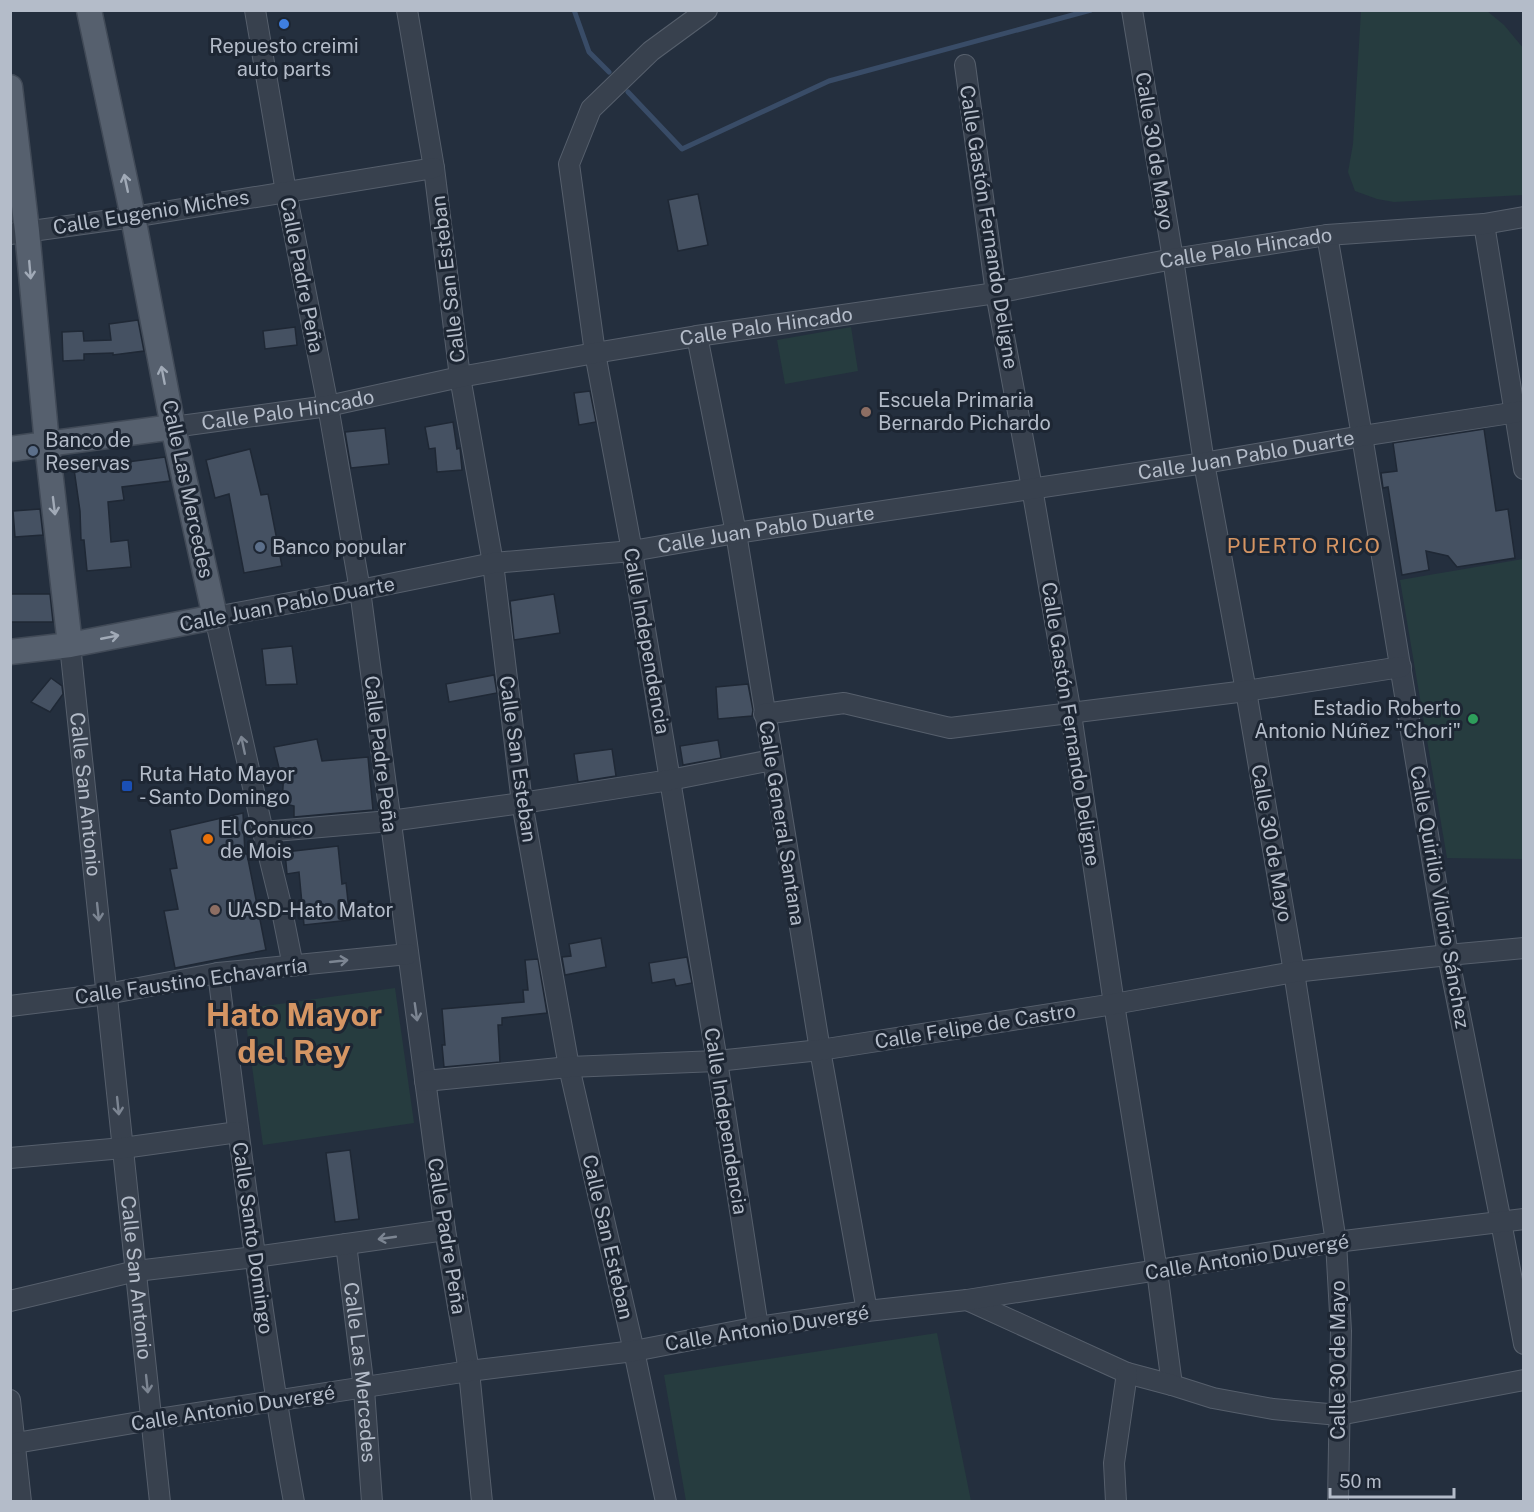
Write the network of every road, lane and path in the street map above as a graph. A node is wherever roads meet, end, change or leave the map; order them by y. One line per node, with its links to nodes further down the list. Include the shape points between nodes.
1 (89, 10): 10 (main road, Calle Las Mercedes, one-way to 1)
2 (255, 10): 9 (street, Calle Padre Peña)
3 (407, 10): 8 (street, Calle San Esteban)
4 (706, 10): 18 (street, Calle Independencia, via 651,51 591,108 569,164)
5 (1132, 10): 15 (street, Calle 30 de Mayo)
6 (965, 64): 16 (street, Calle Gastón Fernando Deligne)
7 (10, 87): 13 (main road, Calle San Antonio)
8 (434, 168): 9 (street, Calle Eugenio Miches); 19 (street, Calle San Esteban)
9 (286, 192): 10 (street, Calle Eugenio Miches); 20 (street, Calle Padre Peña)
10 (133, 217): 13 (street, Calle Eugenio Miches); 22 (main road, Calle Las Mercedes, one-way to 10)
11 (1524, 217): 12 (street, Calle Palo Hincado)
12 (1484, 224): 14 (street, Calle Palo Hincado); 21 (street)
13 (19, 233): 24 (main road, Calle San Antonio, one-way to 24)
14 (1327, 235): 15 (street, Calle Palo Hincado); 23 (street, Calle Quirilio Vilorio Sánchez)
15 (1173, 259): 16 (street, Calle Palo Hincado); 26 (street, Calle 30 de Mayo)
16 (996, 293): 17 (street, Calle Palo Hincado); 28 (street, Calle Gastón Fernando Deligne)
17 (697, 336): 18 (street, Calle Palo Hincado); 29 (street, Calle General Santana)
18 (595, 353): 19 (street, Calle Palo Hincado); 30 (street, Calle Independencia)
19 (460, 377): 20 (street, Calle Palo Hincado); 31 (street, Calle San Esteban)
20 (328, 406): 22 (street, Calle Palo Hincado); 32 (street, Calle Padre Peña)
21 (1519, 412): 23 (street, Calle Juan Pablo Duarte); 27 (street)
22 (173, 427): 24 (main road, Calle Palo Hincado); 33 (main road, Calle Las Mercedes)
23 (1362, 436): 26 (street, Calle Juan Pablo Duarte); 36 (street, Calle Quirilio Vilorio Sánchez)
24 (47, 444): 25 (main road, Calle Palo Hincado); 34 (main road, Calle San Antonio, one-way to 34)
25 (10, 449)
26 (1204, 463): 28 (street, Calle Juan Pablo Duarte); 37 (street, Calle 30 de Mayo)
27 (1524, 470)
28 (1032, 489): 29 (street, Calle Juan Pablo Duarte); 39 (street, Calle Gastón Fernando Deligne)
29 (736, 533): 30 (street, Calle Juan Pablo Duarte); 38 (street, Calle General Santana)
30 (632, 551): 31 (street, Calle Juan Pablo Duarte); 41 (street, Calle Independencia)
31 (493, 563): 32 (street, Calle Juan Pablo Duarte); 42 (street, Calle San Esteban)
32 (360, 590): 33 (street, Calle Juan Pablo Duarte); 43 (street, Calle Padre Peña)
33 (215, 617): 34 (main road, Calle Juan Pablo Duarte, one-way to 33); 44 (street, Calle Las Mercedes, one-way to 33)
34 (70, 645): 35 (main road, Calle Juan Pablo Duarte); 51 (street, Calle San Antonio, one-way to 51)
35 (10, 652)
36 (1401, 667): 37 (street); 47 (street, Calle Quirilio Vilorio Sánchez)
37 (1246, 691): 39 (street); 49 (street, Calle 30 de Mayo)
38 (764, 714): 39 (street, via 844,703 950,728); 40 (street, Calle General Santana)
39 (1071, 714): 52 (street, Calle Gastón Fernando Deligne)
40 (772, 760): 41 (street); 54 (street, Calle General Santana)
41 (670, 780): 42 (street); 55 (street, Calle Independencia)
42 (522, 803): 43 (street); 56 (street, Calle San Esteban)
43 (390, 821): 44 (street); 46 (street, Calle Padre Peña)
44 (262, 832): 48 (street, Calle Las Mercedes)
45 (1524, 948): 47 (street, Calle Felipe de Castro)
46 (408, 954): 48 (street, Calle Faustino Echavarría, one-way to 46); 57 (street, Calle Padre Peña, one-way to 57)
47 (1448, 955): 49 (street, Calle Felipe de Castro); 62 (street, Calle Quirilio Vilorio Sánchez)
48 (293, 966): 50 (street, Calle Faustino Echavarría)
49 (1294, 972): 52 (street, Calle Felipe de Castro); 64 (street, Calle 30 de Mayo)
50 (218, 973): 51 (street, Calle Faustino Echavarría); 58 (street, Calle Santo Domingo)
51 (107, 994): 53 (street, Calle Faustino Echavarría); 59 (street, Calle San Antonio, one-way to 59)
52 (1114, 1004): 54 (street, Calle Felipe de Castro); 68 (street, Calle Gastón Fernando Deligne)
53 (10, 1006)
54 (820, 1050): 55 (street, Calle Felipe de Castro); 71 (street, Calle General Santana)
55 (717, 1061): 56 (street, Calle Felipe de Castro); 72 (street, Calle Independencia)
56 (569, 1067): 57 (street, Calle Felipe de Castro); 74 (street, Calle San Esteban)
57 (425, 1081): 63 (street, Calle Padre Peña)
58 (238, 1132): 59 (street); 66 (street, Calle Santo Domingo)
59 (123, 1148): 60 (street); 67 (street, Calle San Antonio)
60 (10, 1158)
61 (1524, 1219): 62 (street, Calle Antonio Duvergé)
62 (1501, 1222): 64 (street, Calle Antonio Duvergé); 73 (street, Calle Quirilio Vilorio Sánchez)
63 (445, 1230): 65 (street, one-way to 65); 75 (street, Calle Padre Peña)
64 (1336, 1242): 68 (street, Calle Antonio Duvergé); 82 (street, Calle 30 de Mayo, via 1341,1330)
65 (346, 1244): 66 (street); 79 (street, Calle Las Mercedes)
66 (255, 1257): 67 (street); 81 (street, Calle Santo Domingo)
67 (136, 1271): 70 (street); 83 (street, Calle San Antonio, one-way to 83)
68 (1157, 1271): 69 (street, Calle Antonio Duvergé); 78 (street, Calle Gastón Fernando Deligne)
69 (967, 1300): 71 (street, Calle Antonio Duvergé); 76 (street)
70 (10, 1301)
71 (867, 1311): 72 (street, Calle Antonio Duvergé)
72 (758, 1327): 74 (street, Calle Antonio Duvergé)
73 (1524, 1344)
74 (634, 1351): 75 (street, Calle Antonio Duvergé); 90 (street, Calle San Esteban)
75 (469, 1371): 79 (street, Calle Antonio Duvergé); 89 (street, Calle Padre Peña)
76 (1127, 1373): 78 (street); 91 (street, via 1114,1462)
77 (1524, 1380): 82 (street)
78 (1172, 1385): 82 (street, via 1223,1400)
79 (363, 1389): 81 (street, Calle Antonio Duvergé); 88 (street, Calle Las Mercedes)
80 (10, 1400): 84 (street)
81 (276, 1401): 83 (street, Calle Antonio Duvergé); 87 (street, Calle Santo Domingo)
82 (1339, 1415): 92 (street, Calle 30 de Mayo)
83 (151, 1420): 84 (street, Calle Antonio Duvergé); 86 (street, Calle San Antonio)
84 (13, 1444): 85 (street)
85 (21, 1502)
86 (159, 1502)
87 (294, 1502)
88 (372, 1502)
89 (482, 1502)
90 (666, 1502)
91 (1116, 1502)
92 (1338, 1502)

